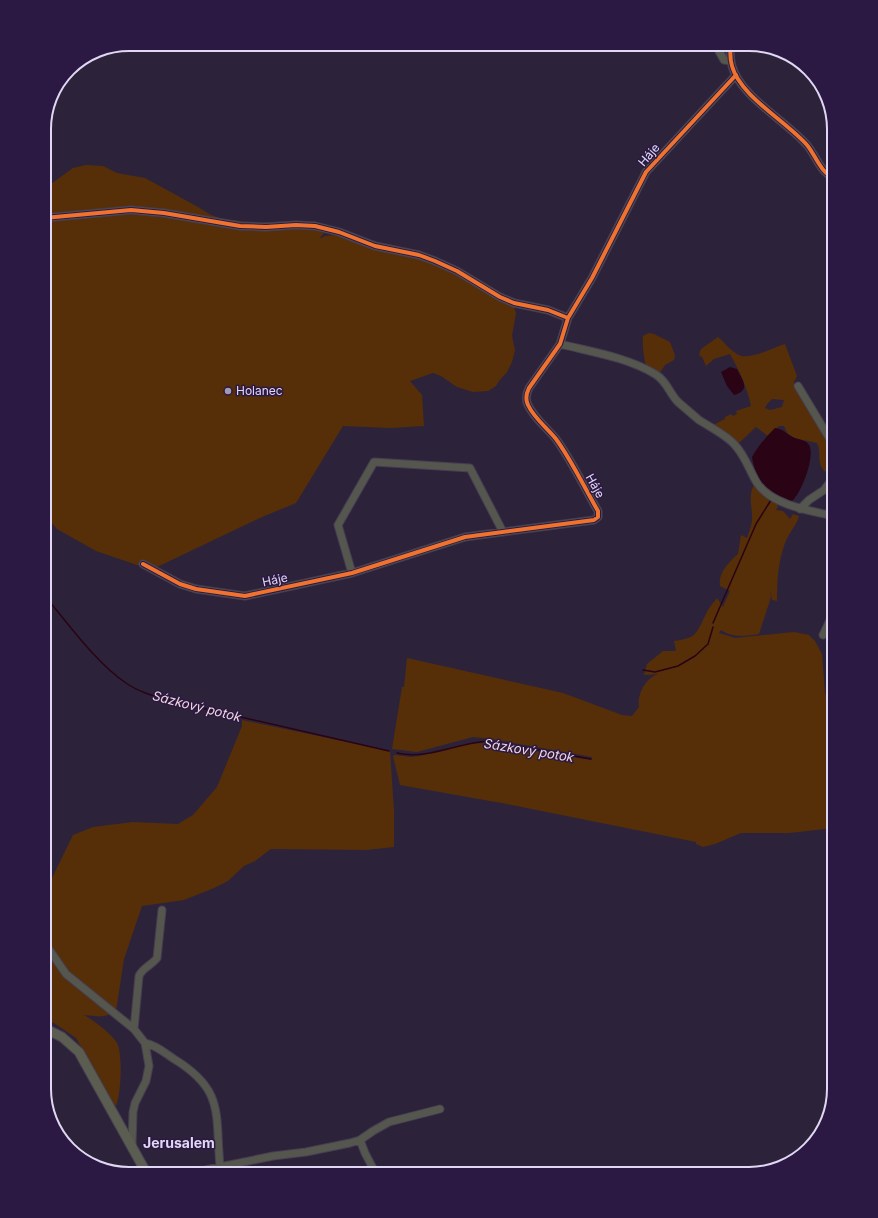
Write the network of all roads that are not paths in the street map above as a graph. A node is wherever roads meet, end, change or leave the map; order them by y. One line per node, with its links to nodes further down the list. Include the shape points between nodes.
1 (719, 51): 3 (street, via 724,60)
2 (731, 51): 3 (street)
3 (731, 61): 4 (street)
4 (736, 75): 5 (street, via 761,104 807,146); 7 (street, Háje, via 646,172 592,278)
5 (827, 174)
6 (51, 217): 7 (street, via 131,210 240,226 315,226 375,246 419,255 457,271 514,303 548,310)
7 (568, 318): 8 (street, Háje)
8 (560, 344): 12 (street, via 622,359 656,374 664,381 676,400 698,419 734,443 763,490 774,498); 14 (street, Háje, via 529,388 526,399 531,410 569,459 598,511 598,517 594,520)
9 (798, 386): 10 (street)
10 (827, 434)
11 (827, 486): 12 (street)
12 (800, 509): 13 (street)
13 (827, 515)
14 (503, 532): 16 (street, Háje, via 465,537); 16 (street, via 470,468 374,462 338,525)
15 (142, 564): 16 (street, Háje, via 196,589 245,596)
16 (352, 573)
17 (827, 627): 18 (street)
18 (823, 635)
19 (162, 910): 21 (street, via 156,958 139,976)
20 (51, 952): 21 (street, via 66,974)
21 (134, 1029): 23 (street)
22 (51, 1032): 26 (street, via 62,1037 79,1052)
23 (145, 1043): 26 (street, via 149,1073 133,1112); 27 (street, via 152,1044 185,1065 207,1086 216,1112)
24 (440, 1109): 25 (street, via 389,1122)
25 (360, 1140): 27 (street); 30 (street)
26 (132, 1146): 28 (street)
27 (220, 1166): 29 (street)
28 (144, 1167)
29 (215, 1167)
30 (372, 1167)

